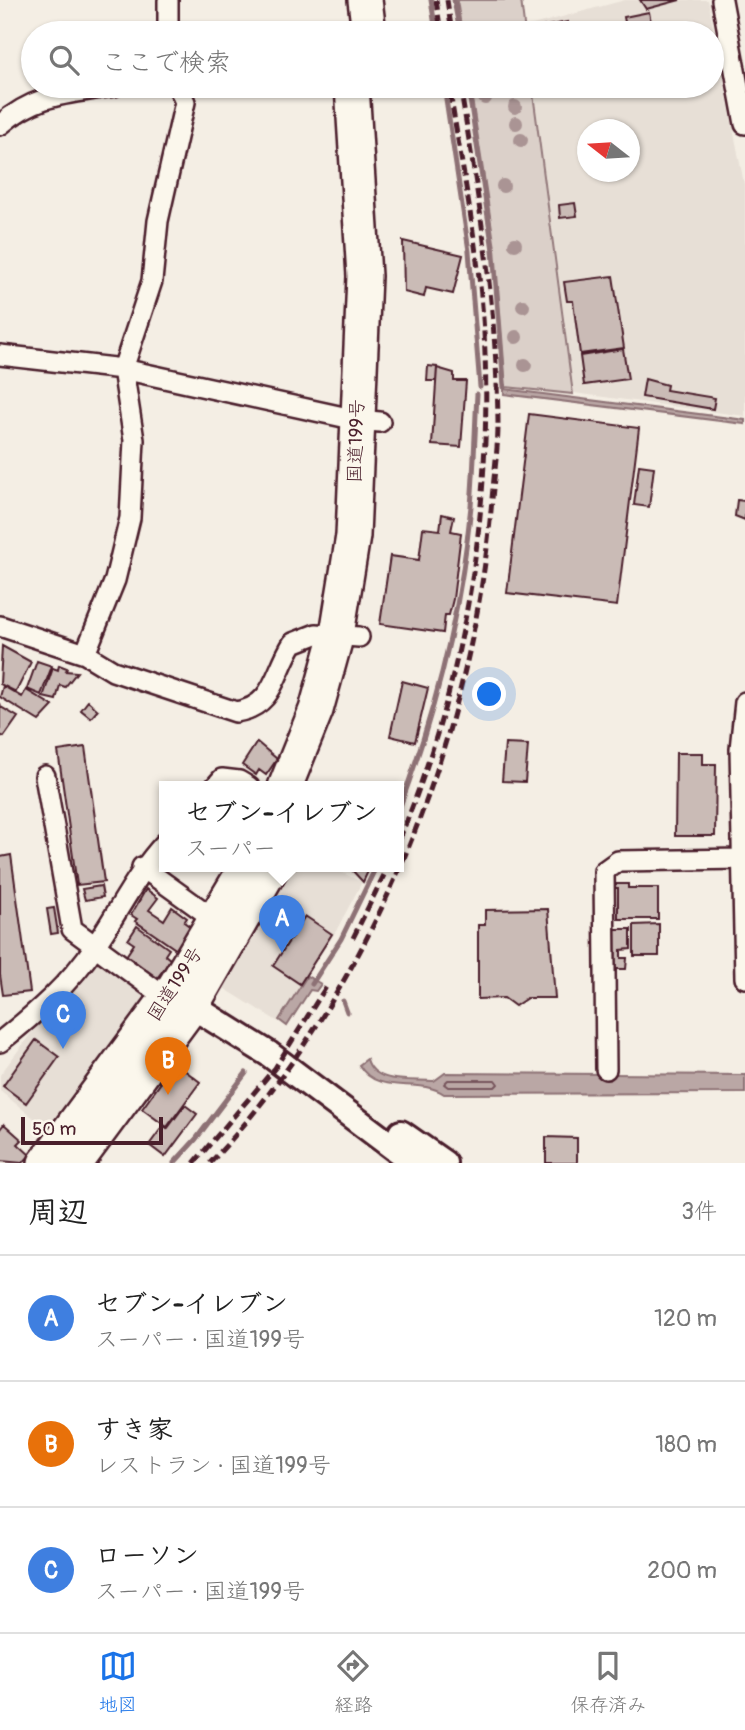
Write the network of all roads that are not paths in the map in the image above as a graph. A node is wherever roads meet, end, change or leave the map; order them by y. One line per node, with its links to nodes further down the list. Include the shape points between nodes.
1 (168, 0): 5 (street)
2 (344, 0): 6 (highway)
3 (365, 0): 7 (highway)
4 (722, 0): 12 (street)
5 (169, 21)
6 (346, 21)
7 (368, 21)
8 (46, 98): 13 (street, via 21,107)
9 (182, 98): 15 (street, via 158,221 152,281)
10 (353, 98): 16 (highway, 国道199号)
11 (376, 98): 16 (highway, 国道199号, via 387,277)
12 (745, 124)
13 (0, 125)
14 (0, 355): 15 (street)
15 (123, 369): 16 (street); 19 (street, via 134,440 130,517 115,580)
16 (368, 421): 18 (highway, 国道199号, via 373,534)
17 (0, 625): 19 (street)
18 (348, 636): 19 (street, via 316,634 293,643 267,697 254,709 236,712 113,671); 25 (highway, 国道199号); 26 (highway, 国道199号, via 338,719)
19 (85, 654)
20 (745, 702): 21 (street)
21 (743, 749): 28 (street)
22 (45, 776): 33 (street, via 72,929)
23 (220, 781): 24 (street)
24 (239, 781)
25 (287, 781)
26 (312, 781)
27 (159, 849): 29 (street)
28 (742, 859): 34 (street); 38 (street, via 618,861 604,870)
29 (142, 867): 32 (street); 33 (street)
30 (244, 872): 32 (highway, 国道199号)
31 (268, 872): 32 (highway, 国道199号)
32 (225, 928): 35 (highway, 国道199号)
33 (94, 948): 35 (street, via 155,990); 36 (street, via 55,996)
34 (745, 978)
35 (181, 1000): 37 (street); 39 (highway, 国道199号); 40 (highway, 国道199号)
36 (0, 1042)
37 (269, 1054): 41 (street); 42 (street, via 308,1069)
38 (606, 1069)
39 (46, 1163)
40 (76, 1163)
41 (414, 1163)
42 (444, 1163)

